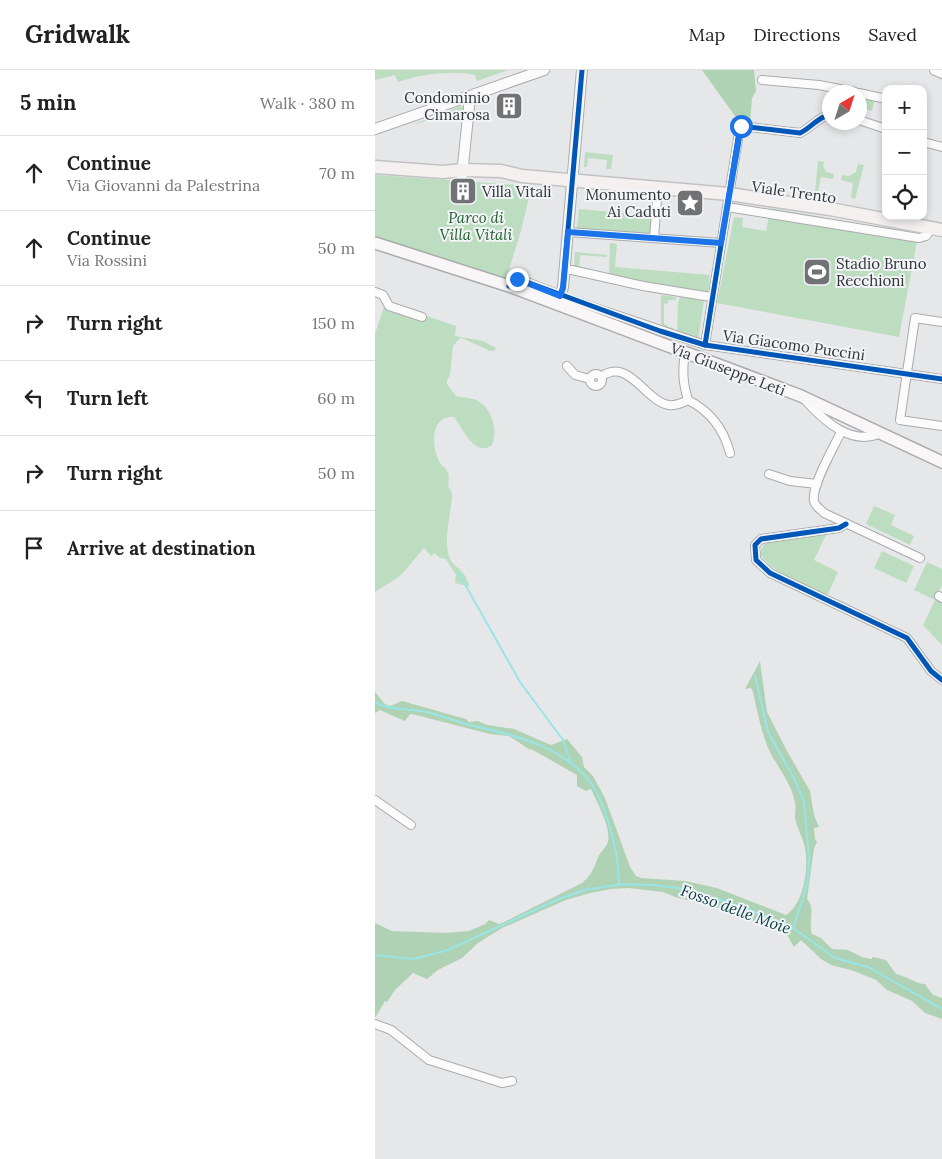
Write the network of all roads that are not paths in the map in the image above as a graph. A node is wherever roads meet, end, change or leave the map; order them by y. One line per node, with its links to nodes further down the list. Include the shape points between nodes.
1 (543, 70): 8 (street)
2 (583, 70): 18 (street)
3 (935, 70): 4 (street)
4 (942, 73)
5 (762, 80): 6 (street)
6 (822, 85)
7 (867, 95): 9 (street)
8 (471, 97): 13 (street); 17 (street)
9 (882, 98)
10 (822, 116): 20 (street, via 800,133 741,126)
11 (867, 123): 12 (street)
12 (882, 128)
13 (375, 129)
14 (927, 143): 15 (street)
15 (942, 147)
16 (375, 167): 17 (main road, Viale Trento)
17 (463, 173): 18 (main road, Viale Trento, via 501,179 522,176)
18 (573, 180): 19 (main road, Viale Trento); 23 (street)
19 (657, 188): 20 (main road, Viale Trento); 24 (street)
20 (729, 194): 21 (street); 22 (main road, Viale Trento)
21 (727, 208): 22 (street, via 919,238); 26 (street)
22 (937, 229)
23 (568, 232): 24 (street); 27 (street)
24 (654, 238): 26 (street)
25 (375, 243): 28 (main road, Via Giuseppe Leti)
26 (721, 243): 31 (street)
27 (565, 270): 30 (street); 31 (street)
28 (509, 286): 30 (street, via 517,279); 35 (main road, Via Giuseppe Leti)
29 (375, 292): 32 (street, via 383,295 389,306)
30 (560, 296): 34 (street, Via Giacomo Puccini)
31 (711, 297): 34 (street)
32 (422, 317)
33 (942, 322): 37 (street, via 915,318)
34 (705, 345): 37 (street, Via Giacomo Puccini)
35 (685, 353): 39 (main road, Via Giuseppe Leti); 40 (street, via 682,372)
36 (567, 366): 40 (street, via 575,375 590,378 592,384 601,382 606,373 623,373 663,403 670,405)
37 (907, 374): 38 (street, Via Giacomo Puccini); 41 (street, via 900,420)
38 (942, 379)
39 (801, 396): 42 (street); 43 (main road, Via Giuseppe Leti)
40 (688, 400): 44 (street, via 701,407 722,430)
41 (942, 426)
42 (841, 432): 43 (street, via 865,437); 47 (street)
43 (881, 433): 45 (main road, Via Giuseppe Leti)
44 (730, 454)
45 (942, 462)
46 (769, 474): 47 (street, via 789,481)
47 (817, 484): 48 (street, via 815,504 824,513)
48 (846, 524): 49 (street); 50 (street, via 839,528 761,539 755,545 756,560 770,573 907,638 931,671)
49 (920, 558)
50 (942, 680)
51 (375, 800): 52 (street)
52 (411, 825)
53 (375, 1024): 54 (street, via 398,1035 429,1060 502,1083)
54 (512, 1081)

